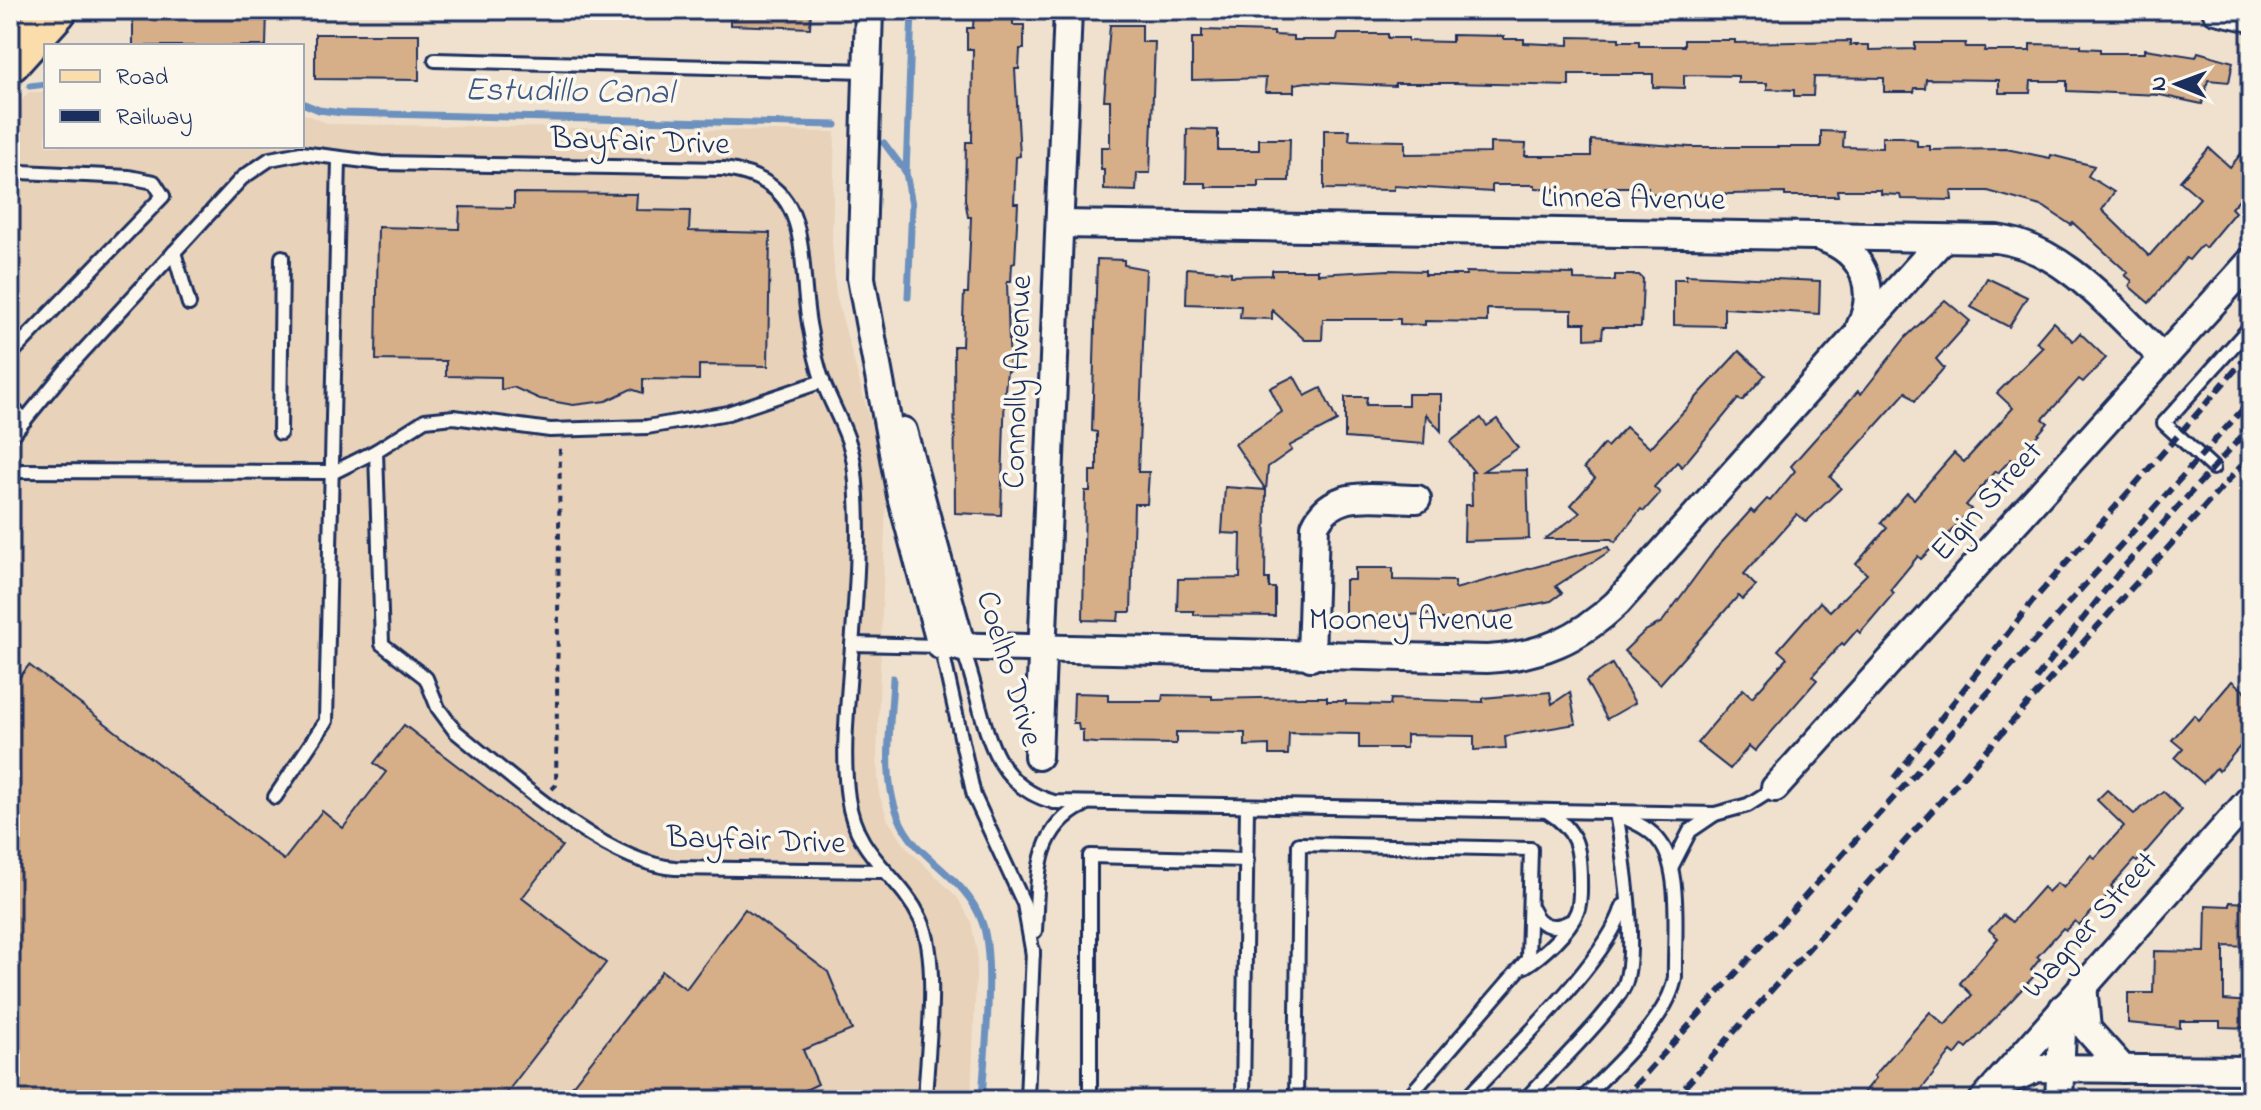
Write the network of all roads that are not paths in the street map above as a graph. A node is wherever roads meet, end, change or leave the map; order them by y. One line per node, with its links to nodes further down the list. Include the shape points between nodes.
1 (56, 10): 7 (main road)
2 (869, 10): 8 (street, Coelho Drive)
3 (1068, 10): 11 (street, Connolly Avenue)
4 (2216, 10): 5 (street)
5 (2251, 18)
6 (435, 60): 8 (lane)
7 (10, 61)
8 (867, 71): 33 (street, Coelho Drive, via 860,254 872,333 922,491)
9 (339, 159): 14 (lane, Bayfair Drive, via 285,154 256,166); 22 (lane, Bayfair Drive, via 724,169 762,176 790,204 798,224 809,326); 30 (lane)
10 (10, 175): 20 (lane, via 129,177 154,182 163,196)
11 (1060, 224): 12 (street, Linnea Avenue); 34 (street, Connolly Avenue)
12 (1820, 237): 13 (street, Linnea Avenue); 19 (street, via 1846,250 1865,273 1868,304)
13 (1943, 239): 19 (street, Mooney Avenue); 21 (street, Linnea Avenue, via 2018,242 2051,256)
14 (174, 252): 17 (lane); 24 (lane, Bayfair Drive)
15 (282, 257): 25 (lane)
16 (2251, 261): 21 (street, Elgin Street)
17 (189, 304)
18 (2251, 326): 28 (lane, via 2164,423)
19 (1855, 336): 35 (street, Mooney Avenue, via 1617,603 1580,633 1538,653 1513,658)
20 (10, 355)
21 (2163, 358): 37 (street, Elgin Street)
22 (823, 381): 27 (lane, via 701,419 623,429 504,426 454,417 425,420); 32 (lane, Bayfair Drive, via 848,433 855,472)
23 (10, 406): 24 (lane)
24 (25, 420): 26 (lane, Bayfair Drive)
25 (280, 433)
26 (10, 438)
27 (376, 451): 30 (lane); 47 (lane, Bayfair Drive, via 382,644 426,678 455,731 607,847 658,867)
28 (2213, 468)
29 (10, 471): 30 (lane)
30 (334, 472): 38 (lane, via 326,721)
31 (1417, 499): 35 (street, via 1345,498 1321,513 1315,526)
32 (852, 644): 33 (lane); 47 (lane, Bayfair Drive, via 846,712 848,800 857,833)
33 (951, 647): 34 (street, Mooney Avenue); 40 (lane, Coelho Drive, via 974,677 993,749 1009,778 1036,797); 51 (lane, Coelho Drive, via 974,796 1024,904)
34 (1043, 651): 35 (street, Mooney Avenue); 36 (street, Connolly Avenue)
35 (1311, 657)
36 (1038, 756)
37 (1775, 788): 44 (lane, via 1748,805)
38 (275, 797)
39 (2251, 798): 53 (street, Wagner Street)
40 (1087, 804): 41 (lane); 51 (lane, Coelho Drive, via 1062,820 1044,844)
41 (1247, 806): 42 (lane); 45 (lane)
42 (1545, 811): 43 (lane); 50 (lane, via 1570,828 1580,849 1580,900)
43 (1616, 813): 44 (lane); 46 (lane, via 1653,834); 48 (lane)
44 (1715, 814): 46 (lane, via 1690,831)
45 (1247, 860): 61 (lane, via 1090,856); 62 (lane)
46 (1672, 866): 67 (lane, via 1673,990 1659,1015)
47 (882, 871): 59 (lane, Bayfair Drive, via 915,908 930,953)
48 (1626, 895): 65 (lane, via 1618,925 1599,954); 66 (lane, via 1625,985)
49 (1530, 907): 50 (lane, via 1542,924); 52 (lane, via 1530,947); 63 (lane, via 1531,849 1299,844)
50 (1571, 921): 52 (lane)
51 (1033, 955): 60 (lane, Coelho Drive)
52 (1522, 968): 64 (lane)
53 (2083, 985): 54 (street, Wagner Street); 56 (street, via 2087,1029)
54 (2063, 1008): 55 (street); 58 (street, Wagner Street)
55 (2059, 1068): 56 (street); 58 (street, via 2037,1068); 68 (street)
56 (2123, 1069): 57 (street)
57 (2251, 1070)
58 (1989, 1093)
59 (925, 1100)
60 (1027, 1100)
61 (1090, 1100)
62 (1243, 1100)
63 (1296, 1100)
64 (1406, 1100)
65 (1465, 1100)
66 (1525, 1100)
67 (1582, 1100)
68 (2059, 1100)

